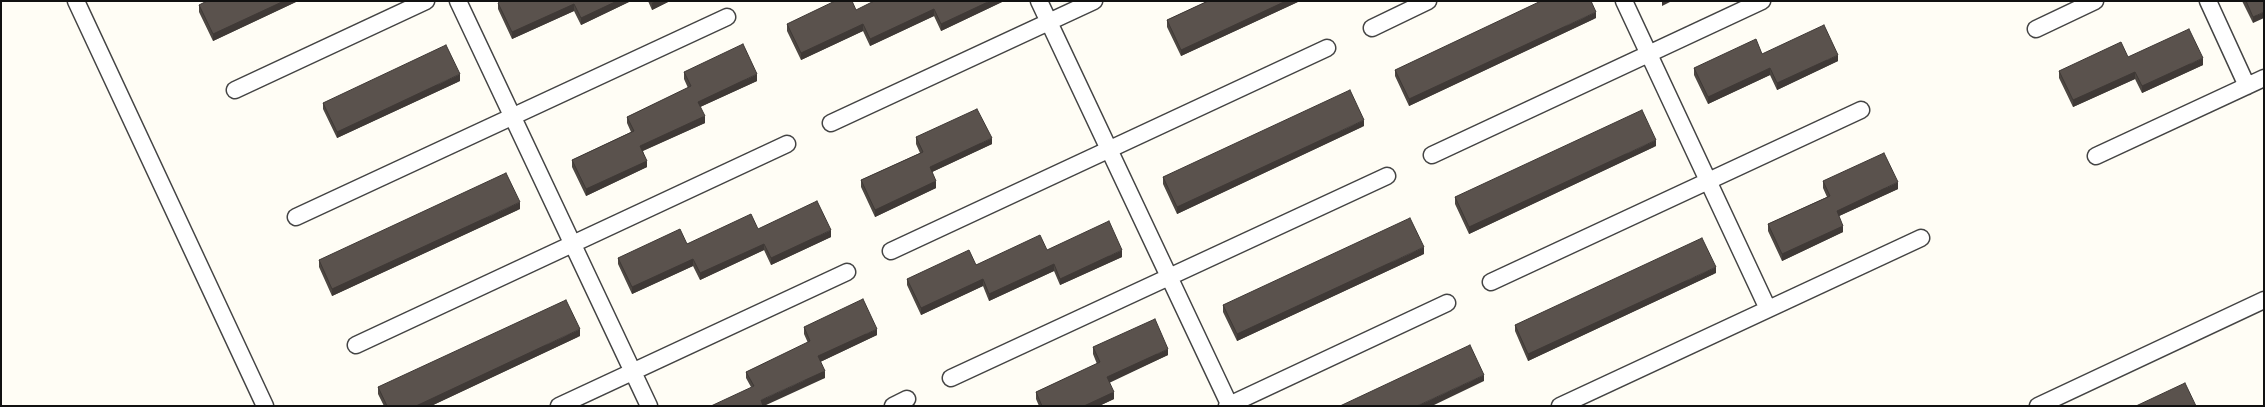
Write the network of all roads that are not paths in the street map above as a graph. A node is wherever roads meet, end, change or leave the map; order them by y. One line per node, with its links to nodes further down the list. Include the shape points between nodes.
1 (76, 1): 43 (lane)
2 (426, 1): 19 (lane)
3 (458, 1): 21 (lane)
4 (1040, 1): 12 (lane)
5 (1094, 1): 12 (lane)
6 (1428, 1): 13 (lane)
7 (1624, 1): 16 (lane)
8 (1762, 1): 16 (lane)
9 (2095, 1): 14 (lane)
10 (2208, 1): 18 (lane)
11 (727, 17): 21 (lane)
12 (1049, 22): 22 (lane); 24 (lane)
13 (1372, 28)
14 (2036, 29)
15 (1327, 48): 24 (lane)
16 (1649, 54): 25 (lane); 28 (lane)
17 (2264, 78): 18 (lane)
18 (2247, 86): 26 (lane)
19 (235, 90)
20 (1861, 110): 28 (lane)
21 (512, 117): 29 (lane); 31 (lane)
22 (831, 123)
23 (787, 144): 31 (lane)
24 (1109, 149): 32 (lane); 34 (lane)
25 (1432, 155)
26 (2096, 156)
27 (1387, 176): 34 (lane)
28 (1708, 181): 35 (lane); 38 (lane)
29 (296, 217)
30 (1921, 238): 38 (lane)
31 (572, 244): 39 (lane); 40 (lane)
32 (891, 251)
33 (847, 272): 40 (lane)
34 (1169, 277): 41 (lane); 42 (lane)
35 (1491, 282)
36 (2264, 300): 47 (lane)
37 (1447, 303): 42 (lane)
38 (1768, 309): 46 (lane)
39 (356, 345)
40 (632, 372): 44 (lane); 45 (lane)
41 (951, 378)
42 (1229, 405)
43 (266, 406)
44 (559, 406)
45 (649, 406)
46 (1560, 406)
47 (2038, 406)

